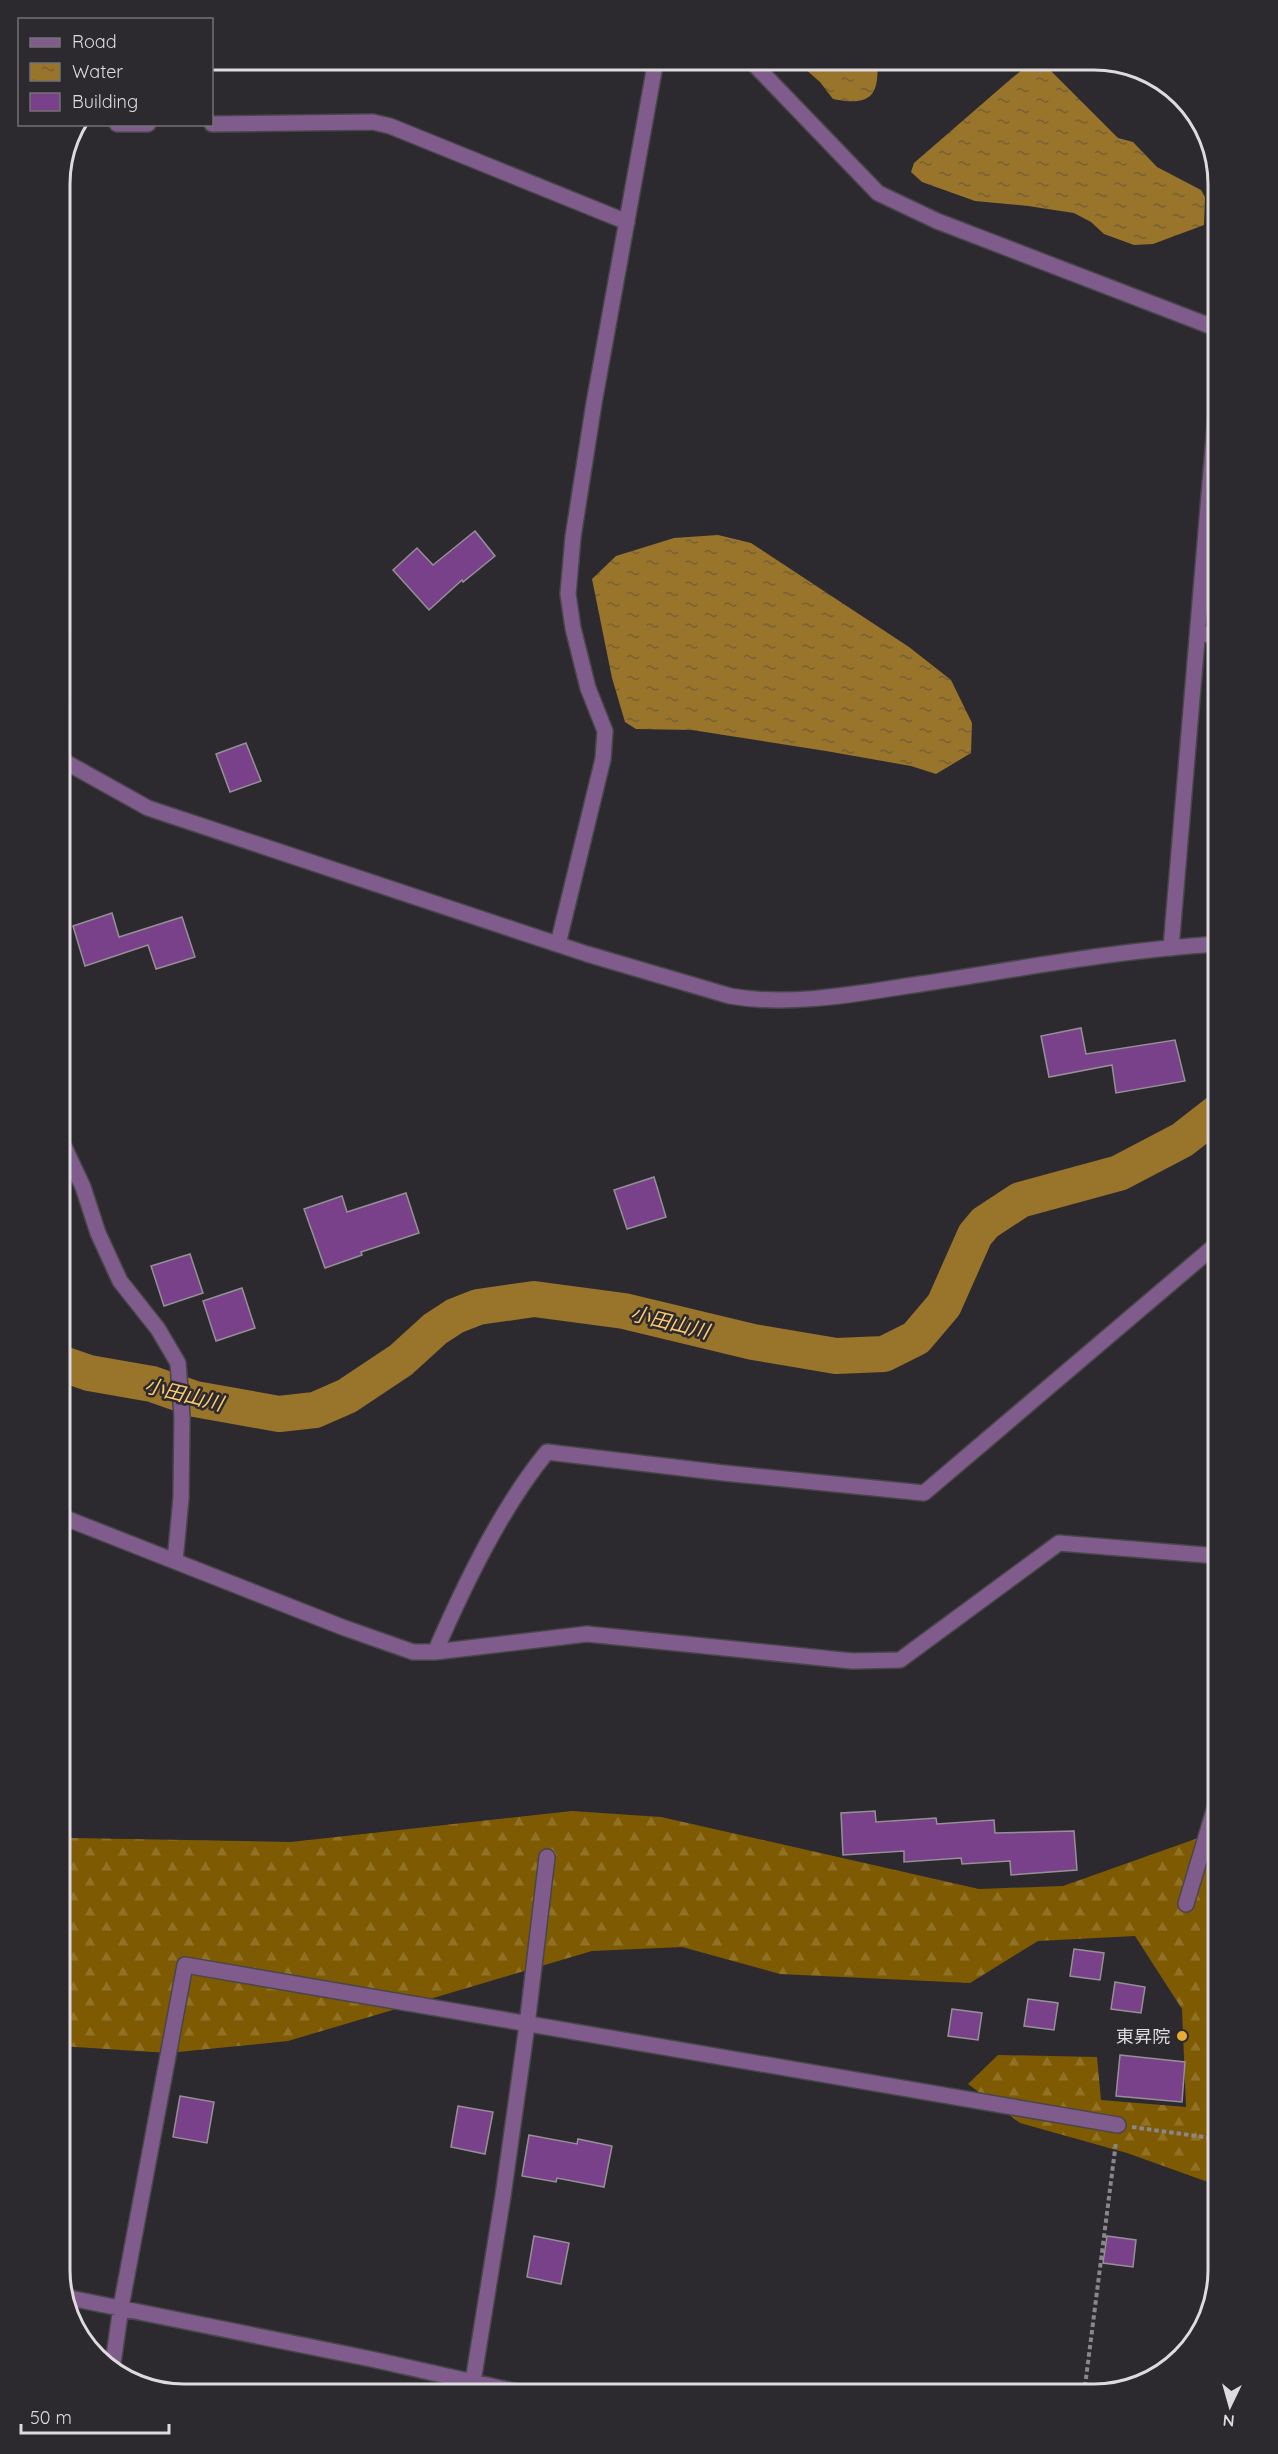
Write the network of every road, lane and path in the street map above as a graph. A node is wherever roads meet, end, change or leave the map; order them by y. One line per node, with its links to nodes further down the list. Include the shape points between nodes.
1 (654, 71): 4 (street)
2 (761, 71): 5 (street, via 878,194 937,221)
3 (213, 124): 4 (street, via 373,122)
4 (627, 222): 10 (street, via 594,403 568,594 588,688 605,731 603,759)
5 (1208, 325)
6 (1208, 512): 7 (street)
7 (1198, 634): 8 (street); 12 (street)
8 (1208, 634)
9 (71, 765): 10 (street, via 148,808)
10 (558, 944): 12 (street, via 754,1000 843,995)
11 (1208, 945): 12 (street)
12 (1171, 948)
13 (71, 1160): 17 (street, via 120,1281 158,1329 178,1363 183,1417)
14 (1208, 1252): 18 (street, via 924,1493 547,1452 528,1475 464,1587)
15 (70, 1520): 17 (street)
16 (1208, 1555): 18 (street, via 1059,1543 900,1660 852,1661 587,1634)
17 (175, 1561): 18 (street, via 342,1628 412,1652)
18 (435, 1652)
19 (1208, 1830): 21 (street)
20 (547, 1857): 22 (street)
21 (1186, 1904)
22 (527, 2025): 23 (street); 26 (street, via 185,1965); 29 (street)
23 (1118, 2125): 24 (path); 30 (path)
24 (1208, 2138)
25 (74, 2299): 26 (street)
26 (121, 2307): 27 (street); 28 (street)
27 (114, 2358)
28 (452, 2383)
29 (473, 2383)
30 (1085, 2384)

